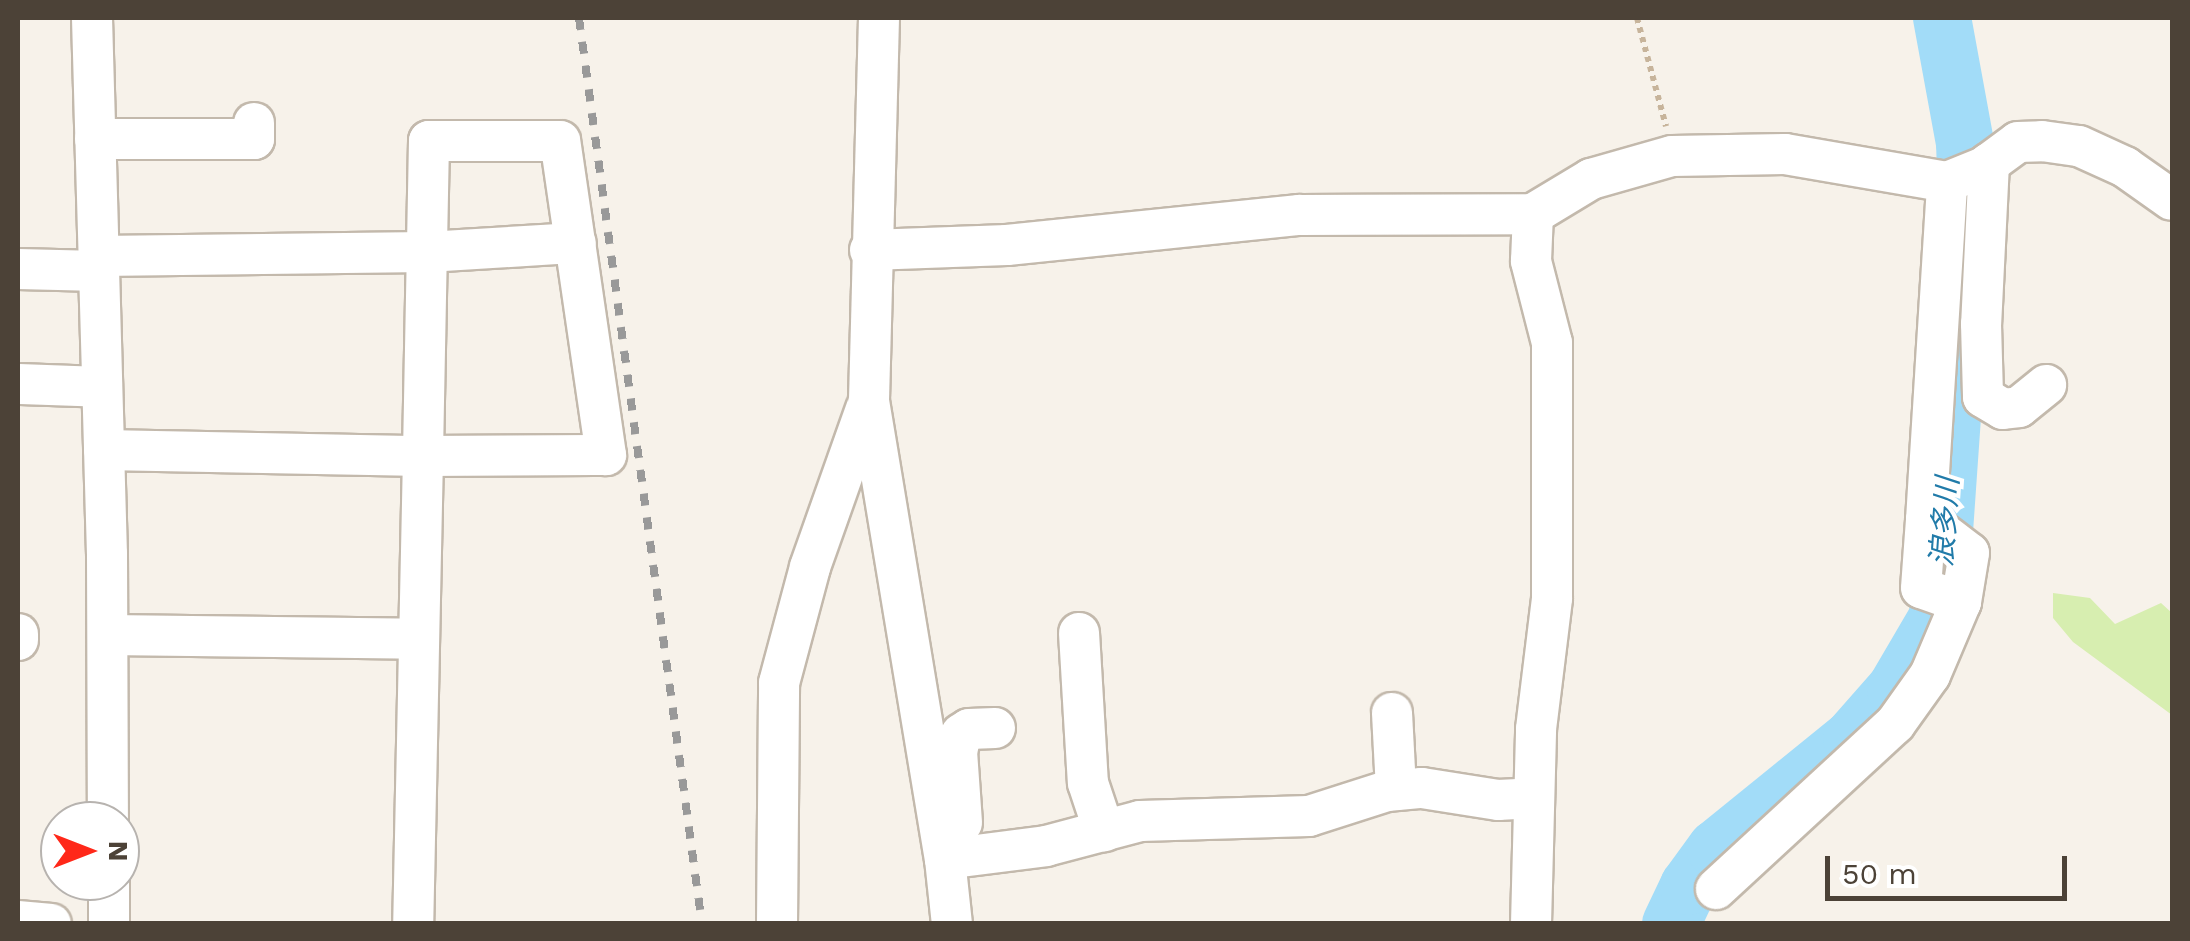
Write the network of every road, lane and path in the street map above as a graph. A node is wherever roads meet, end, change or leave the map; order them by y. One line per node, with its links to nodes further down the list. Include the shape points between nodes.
1 (92, 18): 5 (street)
2 (879, 18): 11 (street)
3 (1637, 18): 6 (path)
4 (254, 122): 5 (street, via 254,139)
5 (95, 139): 13 (street)
6 (1672, 156): 7 (street, via 1785,154); 9 (street, via 1591,179)
7 (1969, 172): 8 (street, via 2018,142 2079,146 2125,166); 16 (street, via 1983,397 1990,405 2019,407); 31 (street, via 1939,529 1921,588 1947,597 1930,675 1895,724)
8 (2172, 200)
9 (1533, 214): 11 (street, via 1299,215 1007,245); 27 (street, via 1530,261 1552,343 1552,598)
10 (576, 243): 12 (street); 12 (street, via 560,142 429,142); 20 (street, via 606,454)
11 (870, 250): 18 (street)
12 (427, 252): 13 (street); 20 (street)
13 (99, 263): 14 (street); 17 (street)
14 (18, 269)
15 (18, 384): 17 (street)
16 (2046, 385)
17 (102, 387): 19 (street)
18 (869, 401): 30 (street); 35 (street, via 810,566 780,683)
19 (104, 450): 20 (street); 22 (street)
20 (423, 456): 23 (street)
21 (1080, 633): 29 (street, via 1088,783)
22 (108, 635): 23 (street); 28 (street)
23 (418, 640): 34 (street)
24 (1392, 713): 26 (street)
25 (995, 728): 30 (street, via 961,734)
26 (1396, 790): 27 (street); 29 (street, via 1309,816 1174,817)
27 (1534, 798): 37 (street)
28 (108, 801)
29 (1104, 832): 30 (street)
30 (955, 858): 36 (street)
31 (1716, 889)
32 (18, 921): 33 (street)
33 (50, 924)
34 (412, 924)
35 (776, 924)
36 (952, 924)
37 (1531, 924)

